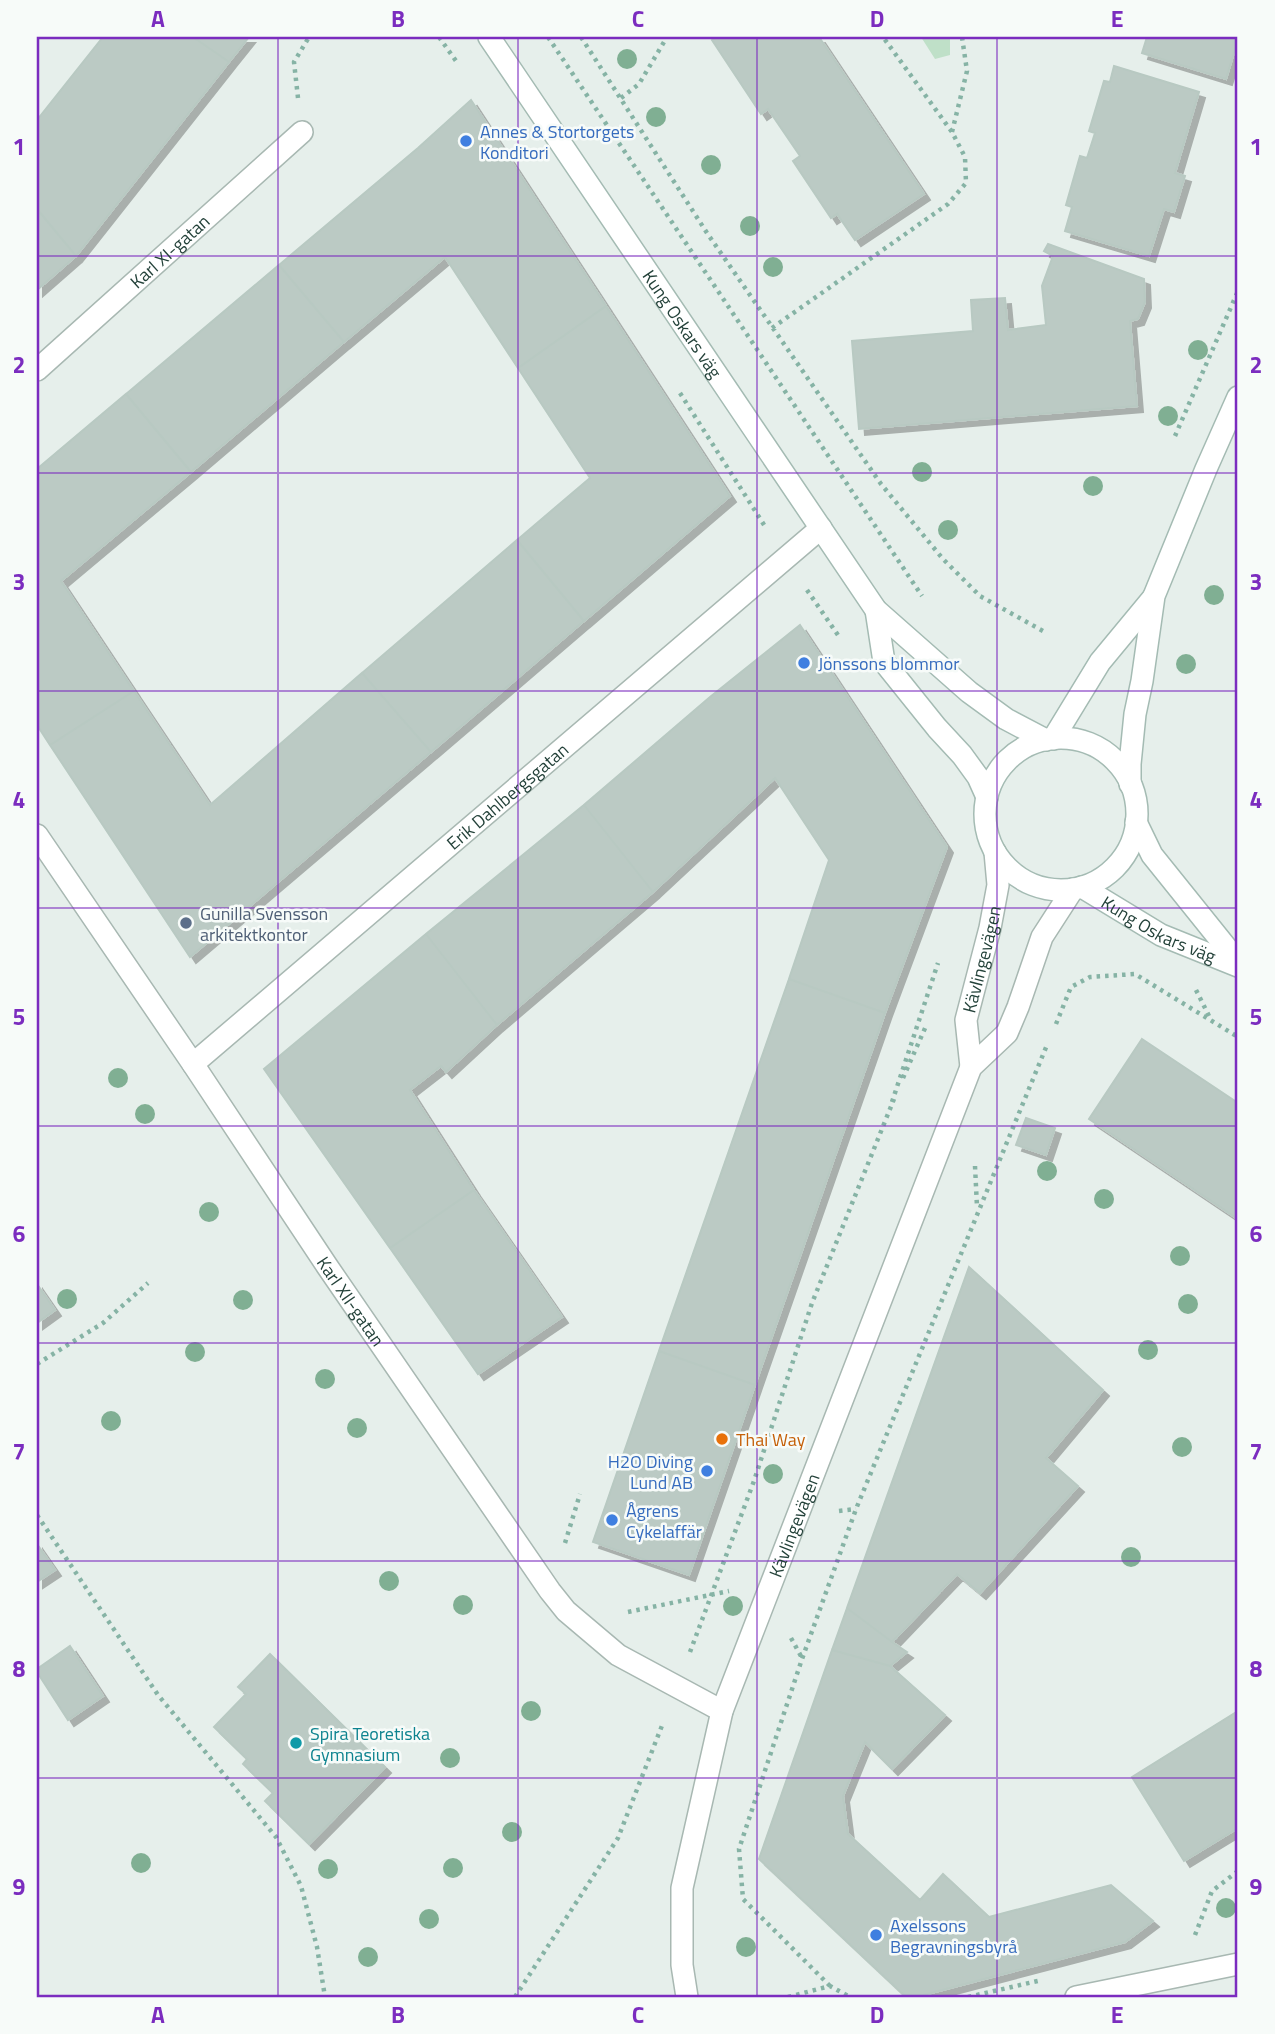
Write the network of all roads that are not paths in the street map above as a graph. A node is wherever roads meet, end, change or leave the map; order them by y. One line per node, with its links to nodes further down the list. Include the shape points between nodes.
1 (489, 37): 5 (street, Kung Oskars väg)
2 (302, 132): 3 (street, Karl XI-gatan)
3 (37, 370)
4 (1238, 397): 6 (street)
5 (821, 528): 7 (street, Kung Oskars väg); 16 (street, Erik Dahlbergsgatan)
6 (1154, 596): 8 (street, via 1100,662); 9 (street, via 1135,714)
7 (876, 610): 8 (street, Kung Oskars väg, via 968,692 1006,719); 10 (street, Kung Oskars väg, via 884,662 962,755)
8 (1050, 739): 9 (street, Kung Oskars väg, via 1094,746 1117,764); 10 (street, via 1023,748 1008,760)
9 (1130, 784): 11 (street, Kung Oskars väg)
10 (987, 797): 13 (street, Kung Oskars väg, via 986,824)
11 (1136, 822): 14 (street, Kung Oskars väg, via 1129,848 1117,865 1099,880); 15 (street, Kung Oskars väg, via 1152,855)
12 (37, 835): 16 (street, Karl XII-gatan)
13 (995, 852): 14 (street, Kung Oskars väg, via 1026,881 1044,888); 17 (street, Kävlingevägen, via 998,885 966,1020)
14 (1077, 888): 15 (street, Kung Oskars väg, via 1161,935); 17 (street, Kävlingevägen, via 1042,937 1007,1033)
15 (1238, 964)
16 (193, 1064): 18 (street, Karl XII-gatan, via 566,1611 618,1655)
17 (971, 1067): 18 (street, Kävlingevägen)
18 (722, 1711): 20 (street, Kävlingevägen, via 682,1888 682,1965)
19 (1238, 1964): 21 (street)
20 (687, 1997)
21 (1076, 1997)

